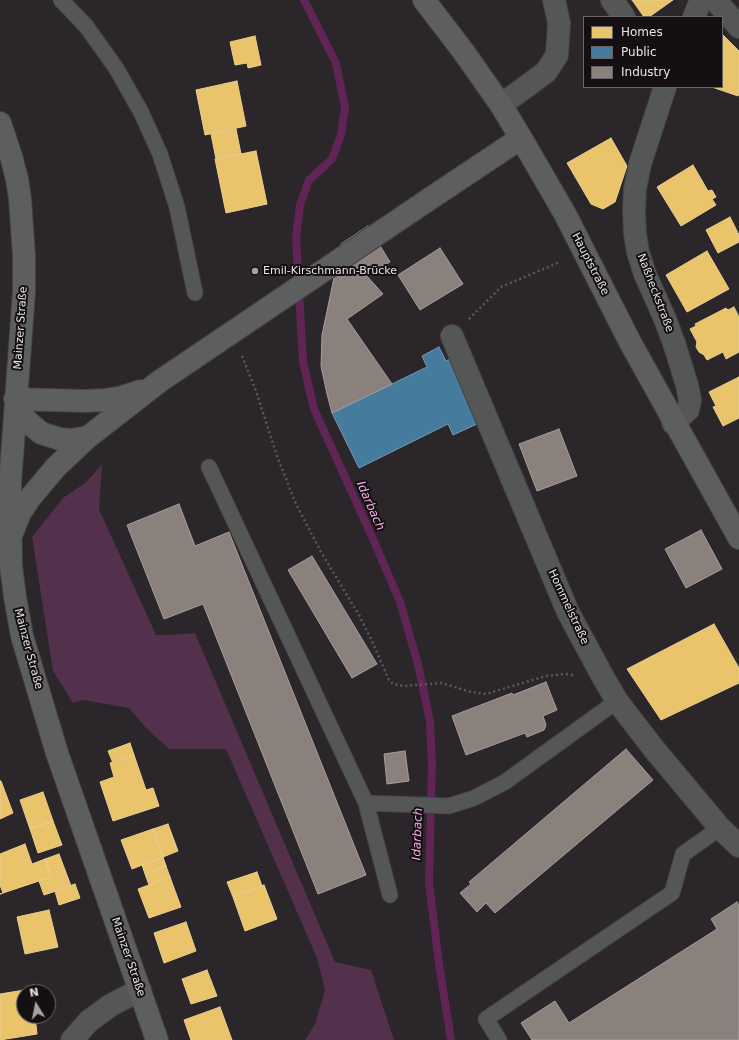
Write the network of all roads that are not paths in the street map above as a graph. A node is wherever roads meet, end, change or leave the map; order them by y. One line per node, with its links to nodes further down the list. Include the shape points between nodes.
1 (61, 0): 14 (lane, via 86,26 116,68 141,112 160,154 177,207)
2 (424, 0): 11 (main road, Hauptstraße)
3 (554, 0): 11 (street, via 559,23 557,55 546,72)
4 (612, 0): 7 (street)
5 (701, 0): 8 (street)
6 (715, 0): 9 (street)
7 (623, 16)
8 (694, 16)
9 (739, 27)
10 (665, 88): 18 (street, Naßheckstraße, via 640,164 634,210 638,252 672,337 690,400 688,410)
11 (501, 105): 13 (main road, Hauptstraße)
12 (0, 123): 17 (main road, Mainzer Straße, via 17,179 23,229 24,291)
13 (521, 138): 16 (main road, bridge); 18 (main road, Hauptstraße, via 565,214)
14 (195, 293)
15 (452, 336): 23 (street, Hommelstraße, via 568,612)
16 (160, 381): 17 (main road, via 138,392 105,400); 19 (main road)
17 (15, 399): 19 (main road, via 21,414 41,433 60,439); 21 (main road, Mainzer Straße)
18 (673, 422): 22 (main road, Hauptstraße)
19 (88, 437): 21 (main road, via 56,467 30,498)
20 (209, 467): 24 (lane)
21 (10, 536): 28 (main road, Mainzer Straße, via 11,566 22,636 57,753)
22 (739, 538)
23 (617, 701): 24 (lane, via 505,782 474,798 449,806); 25 (street, Hommelstraße)
24 (366, 803): 27 (lane)
25 (720, 828): 26 (street, Hommelstraße); 31 (lane, via 683,854 672,893 486,1019)
26 (739, 846)
27 (390, 895)
28 (140, 990): 29 (street, via 89,1020); 30 (main road, Mainzer Straße)
29 (72, 1040)
30 (157, 1040)
31 (499, 1040)

